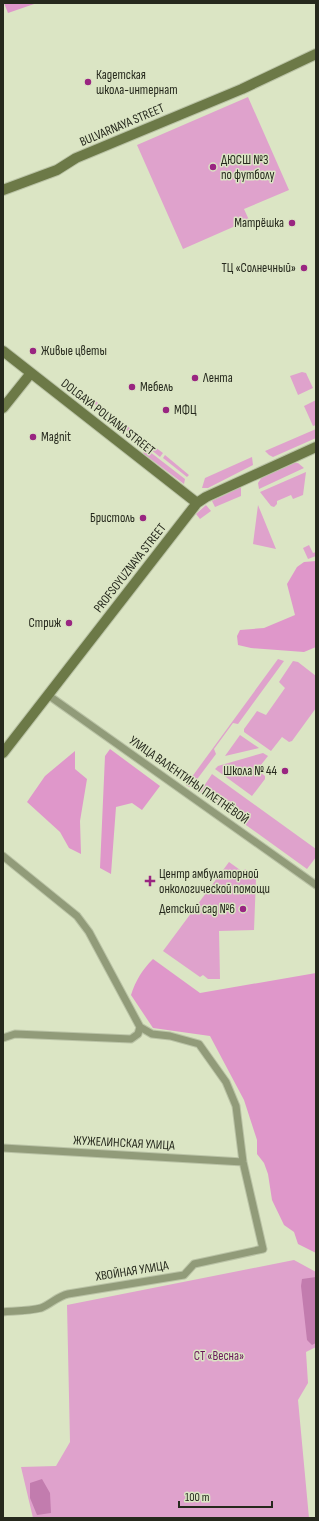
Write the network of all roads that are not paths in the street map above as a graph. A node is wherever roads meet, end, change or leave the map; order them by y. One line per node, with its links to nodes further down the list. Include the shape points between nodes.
1 (316, 54): 2 (main road, BULVARNAYA STREET, via 242,89 76,158 57,170)
2 (3, 190)
3 (3, 351): 4 (main road, DOLGAYA POLYANA STREET)
4 (31, 373): 5 (main road); 7 (main road, DOLGAYA POLYANA STREET)
5 (3, 408)
6 (316, 447): 7 (main road, PROFSOYUZNAYA STREET)
7 (197, 503): 8 (main road, PROFSOYUZNAYA STREET)
8 (48, 695): 9 (main road, PROFSOYUZNAYA STREET); 11 (street, УЛИЦА ВАЛЕНТИНЫ ПЛЕТНЁВОЙ)
9 (3, 753)
10 (3, 856): 12 (street, via 77,916 89,932)
11 (316, 885)
12 (140, 1027): 13 (street, via 138,1034 131,1039 15,1034); 15 (street, via 147,1032 199,1044 203,1048 226,1082 236,1106)
13 (3, 1038)
14 (3, 1148): 15 (street, ЖУЖЕЛИНСКАЯ УЛИЦА)
15 (243, 1162): 16 (street, ХВОЙНАЯ УЛИЦА, via 263,1249 194,1264 184,1274 68,1294 38,1308)
16 (3, 1312)

